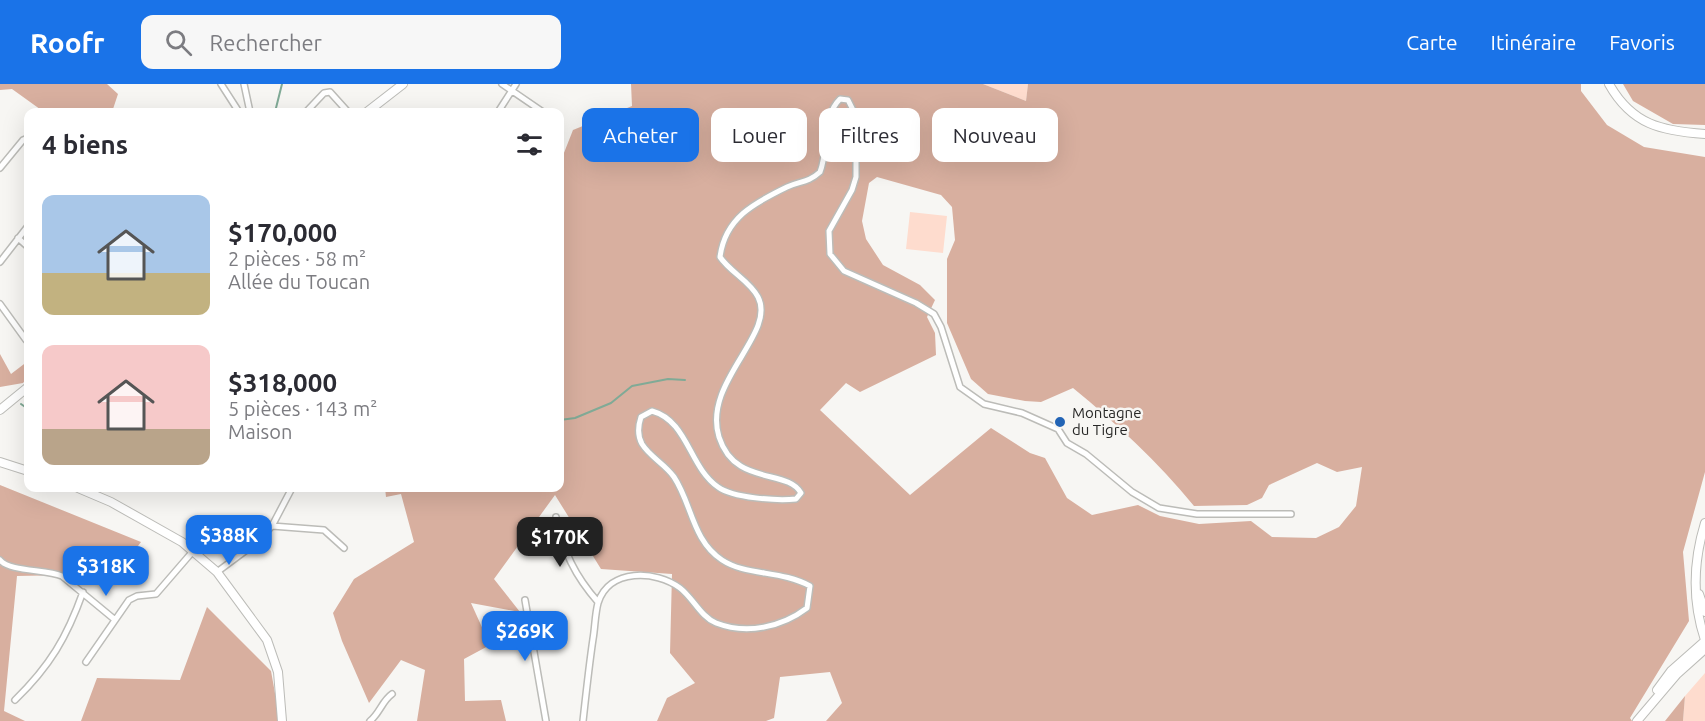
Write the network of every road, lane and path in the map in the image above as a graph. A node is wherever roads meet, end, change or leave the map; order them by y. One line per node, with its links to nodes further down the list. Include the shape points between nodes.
1 (221, 84): 8 (street)
2 (244, 84): 7 (street)
3 (404, 84): 13 (main road)
4 (502, 84): 6 (street)
5 (1609, 84): 16 (main road, via 1638,117 1659,128 1681,134)
6 (514, 87): 14 (street); 15 (street)
7 (246, 94): 8 (street); 10 (street)
8 (232, 100): 9 (street)
9 (237, 108)
10 (249, 108)
11 (310, 108): 12 (street, via 330,92)
12 (344, 108)
13 (372, 108)
14 (501, 108)
15 (538, 108)
16 (1705, 134)
17 (24, 140): 18 (street)
18 (0, 168)
19 (24, 231): 20 (street)
20 (18, 238): 21 (street); 22 (street)
21 (24, 243)
22 (0, 262)
23 (0, 304): 24 (street)
24 (24, 335)
25 (24, 390): 26 (main road)
26 (0, 410)
27 (0, 462): 28 (main road)
28 (24, 470)
29 (87, 492): 36 (main road)
30 (290, 492): 34 (street)
31 (1291, 514): 42 (street, via 1197,514 1159,508 1067,443 1058,429 1022,413 984,404 960,387 934,314 844,270 830,254 829,231 852,190 857,162 856,116 848,100 840,99 830,119 820,172 809,181 789,186 742,211 726,232 720,257 758,296 762,309 754,334 716,406 719,436 725,450 752,474 786,479 796,484 801,493 796,499 780,500 731,493 718,487 696,462 664,414 652,411 641,417 638,427 641,442 673,476 691,520 709,548 733,566 785,575 810,586 807,608 776,625 754,628 715,623 677,586 629,575 613,582)
32 (556, 517): 42 (street, via 566,555)
33 (1705, 523): 39 (main road)
34 (272, 526): 35 (street, via 324,530); 38 (street)
35 (344, 548)
36 (194, 550): 38 (main road); 44 (street, via 156,594 132,597)
37 (0, 560): 40 (street, via 6,565 54,573)
38 (217, 572): 51 (main road, via 267,640 278,672)
39 (1695, 584): 43 (main road); 45 (main road)
40 (83, 592): 44 (street); 49 (street, via 59,648 41,675)
41 (525, 600): 53 (street)
42 (598, 602): 54 (street)
43 (1705, 612)
44 (114, 619): 47 (street)
45 (1705, 641): 50 (main road, via 1671,671)
46 (1705, 649): 50 (main road)
47 (86, 662)
48 (392, 694): 52 (street)
49 (15, 700)
50 (1653, 700): 55 (main road)
51 (282, 721)
52 (370, 721)
53 (546, 721)
54 (583, 721)
55 (1637, 721)

